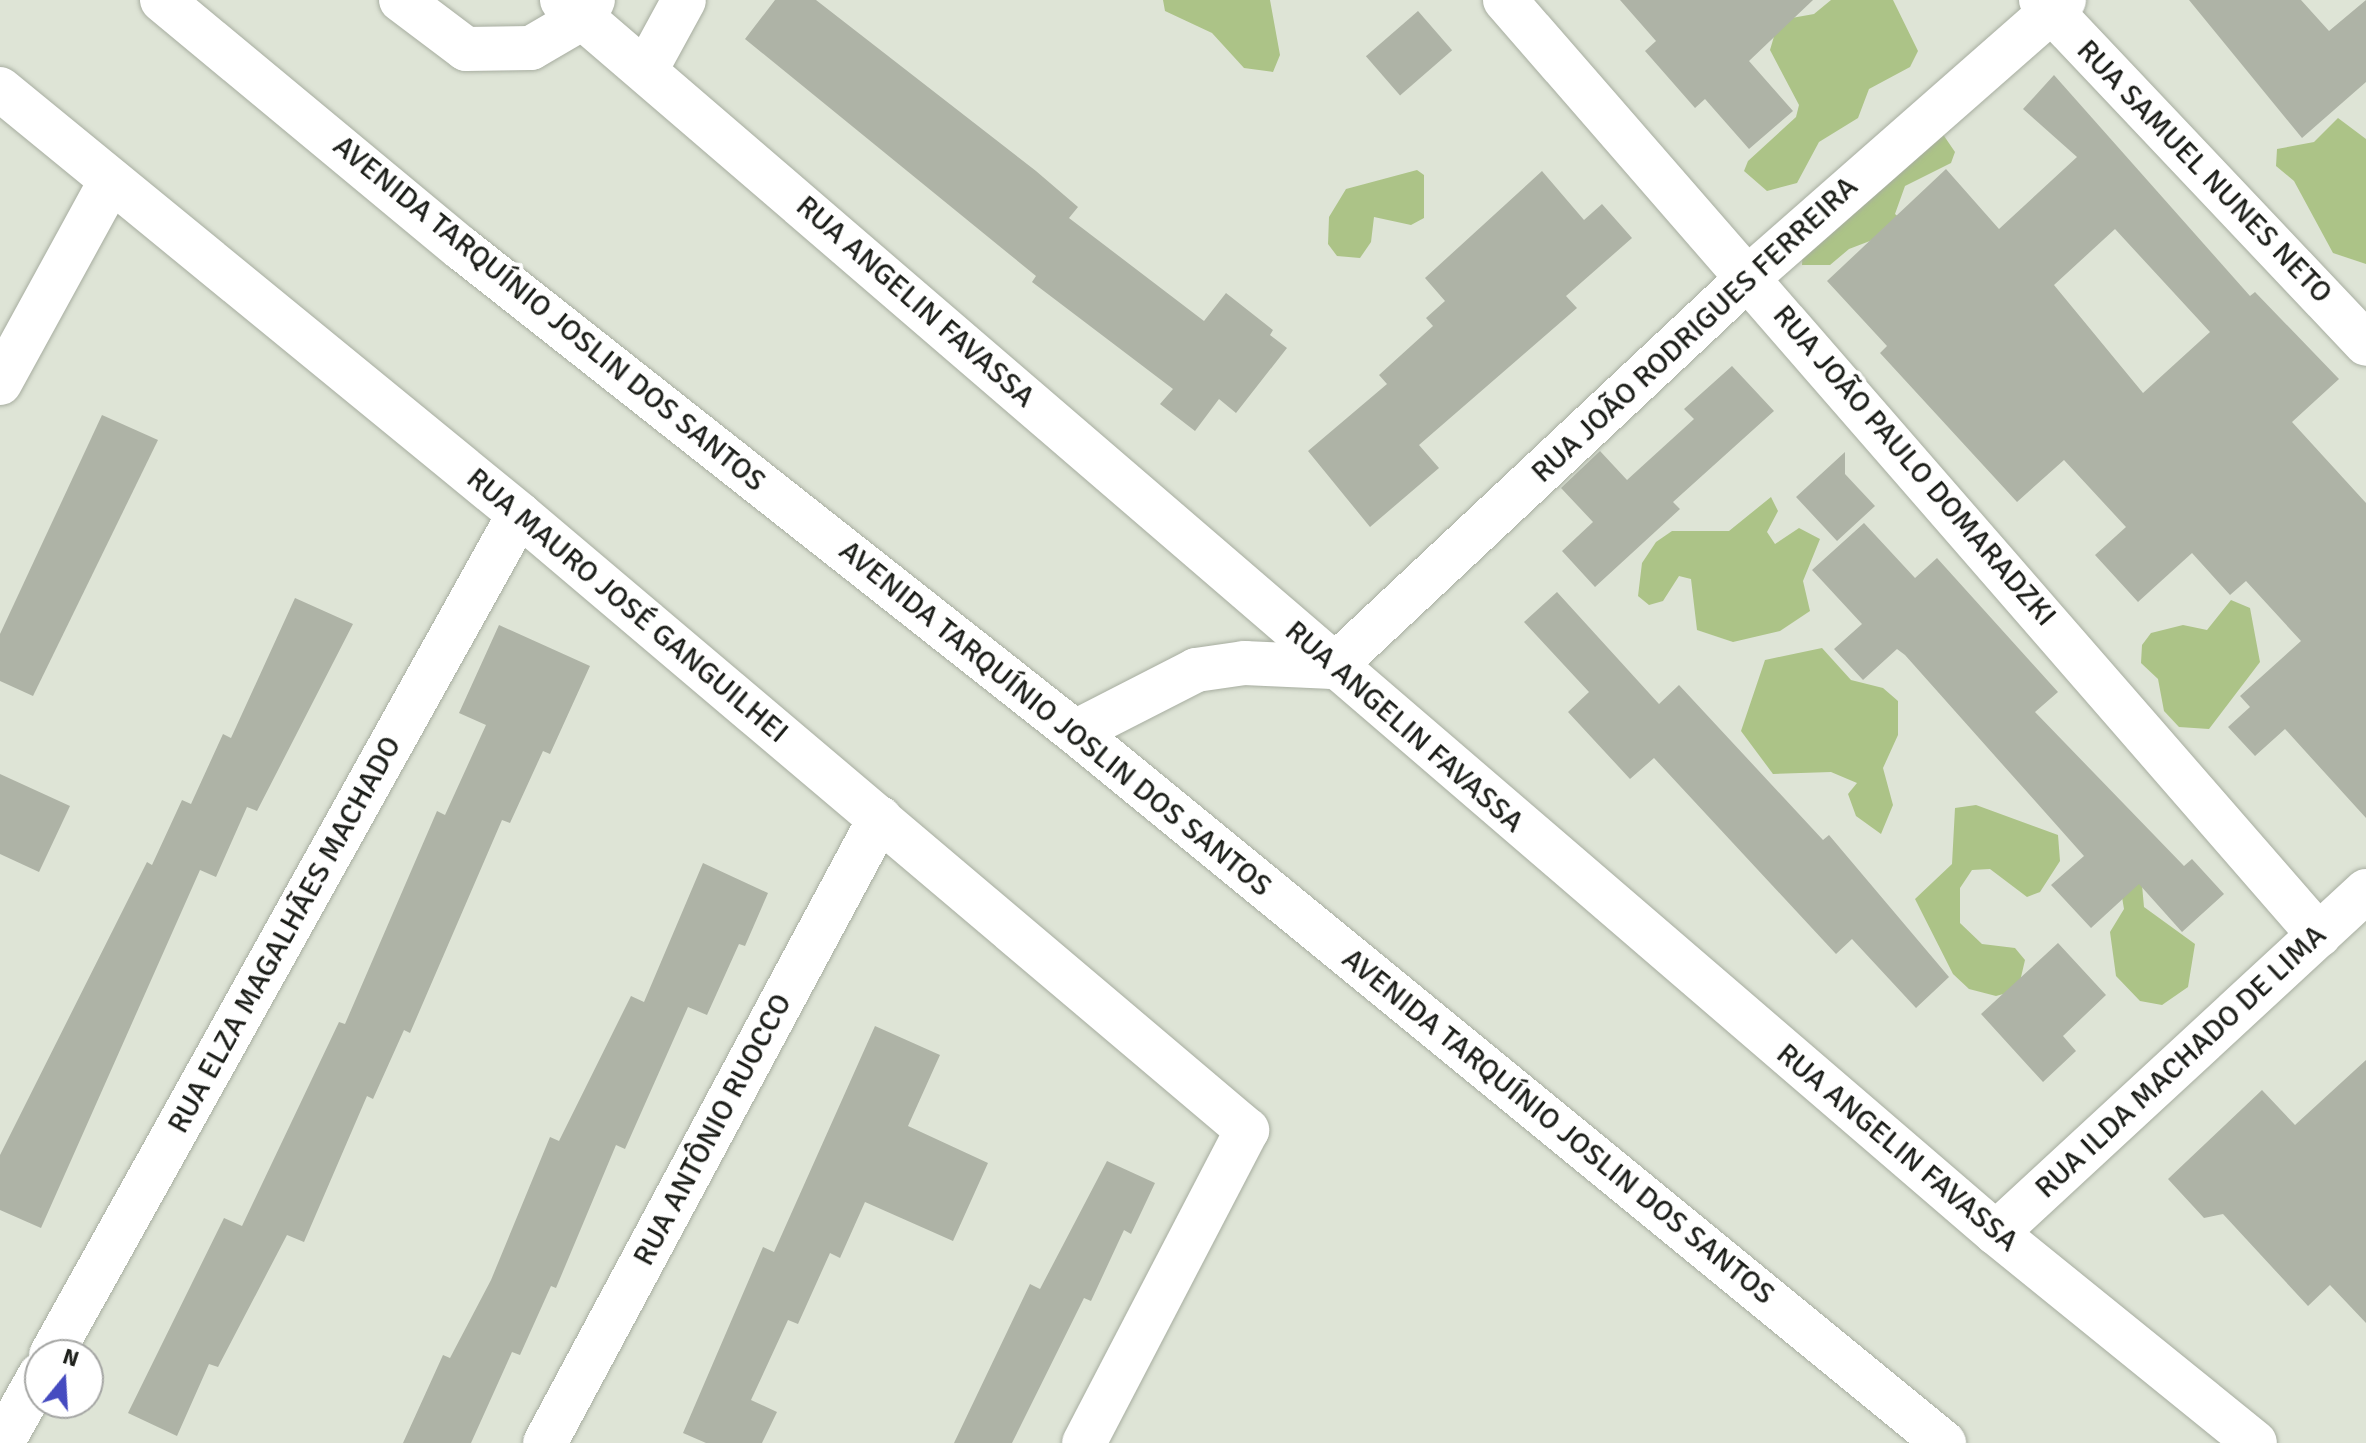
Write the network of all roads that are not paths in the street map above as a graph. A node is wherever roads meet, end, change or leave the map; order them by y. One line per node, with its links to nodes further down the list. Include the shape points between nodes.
1 (162, 0): 15 (street, AVENIDA TARQUÍNIO JOSLIN DOS SANTOS, via 461,248)
2 (401, 0): 6 (street, via 466,49 531,48)
3 (684, 0): 7 (street)
4 (1505, 0): 10 (street, RUA JOÃO PAULO DOMARADZKI)
5 (2052, 4): 10 (street, RUA JOÃO RODRIGUES FERREIRA); 11 (street, RUA SAMUEL NUNES NETO)
6 (580, 6): 7 (street, RUA ANGELIN FAVASSA)
7 (647, 68): 14 (street, RUA ANGELIN FAVASSA)
8 (0, 89): 9 (street, RUA MAURO JOSÉ GANGUILHEI)
9 (111, 180): 12 (street); 13 (street, RUA MAURO JOSÉ GANGUILHEI)
10 (1750, 276): 14 (street, RUA JOÃO RODRIGUES FERREIRA); 18 (street, RUA JOÃO PAULO DOMARADZKI)
11 (2360, 324)
12 (0, 383)
13 (519, 514): 16 (street, RUA MAURO JOSÉ GANGUILHEI); 20 (street, RUA ELZA MAGALHÃES MACHADO)
14 (1333, 667): 15 (street, via 1244,663 1196,670); 19 (street, RUA ANGELIN FAVASSA)
15 (1075, 732): 25 (street, AVENIDA TARQUÍNIO JOSLIN DOS SANTOS)
16 (880, 818): 23 (street, RUA ANTÔNIO RUOCCO); 24 (street, RUA MAURO JOSÉ GANGUILHEI, via 1247,1130)
17 (2366, 891): 18 (street, RUA ILDA MACHADO DE LIMA)
18 (2319, 935): 19 (street, RUA ILDA MACHADO DE LIMA)
19 (1996, 1233): 26 (street, RUA ANGELIN FAVASSA)
20 (60, 1339)
21 (24, 1404): 22 (street)
22 (2, 1443)
23 (545, 1443)
24 (1084, 1443)
25 (1944, 1443)
26 (2255, 1443)

